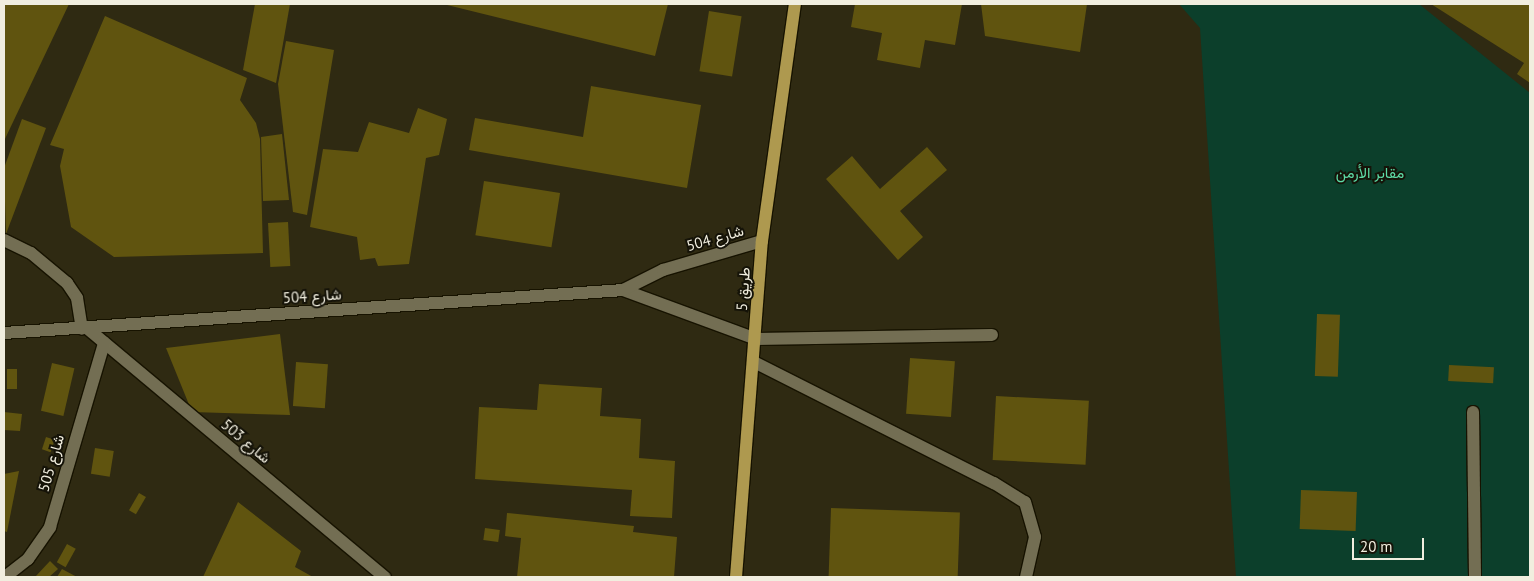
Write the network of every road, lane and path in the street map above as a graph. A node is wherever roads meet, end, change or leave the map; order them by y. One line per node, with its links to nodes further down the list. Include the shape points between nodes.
1 (795, 4): 3 (main road, طريق 5)
2 (4, 240): 5 (street, via 31,253 67,283 77,298)
3 (762, 241): 4 (street, شارع 504, via 663,270); 8 (main road, طريق 5)
4 (623, 290): 5 (street, شارع 504); 8 (street, شارع 504)
5 (85, 329): 6 (street, شارع 504); 9 (street, شارع 503)
6 (4, 333)
7 (992, 335): 8 (street)
8 (756, 339): 10 (main road, طريق 5)
9 (104, 343): 12 (street, شارع 505, via 50,527 28,559); 13 (street, شارع 503)
10 (754, 362): 14 (main road, طريق 5); 15 (street, via 994,483 1025,502 1035,537)
11 (1473, 412): 16 (street)
12 (5, 577)
13 (385, 577)
14 (736, 577)
15 (1026, 577)
16 (1475, 577)

